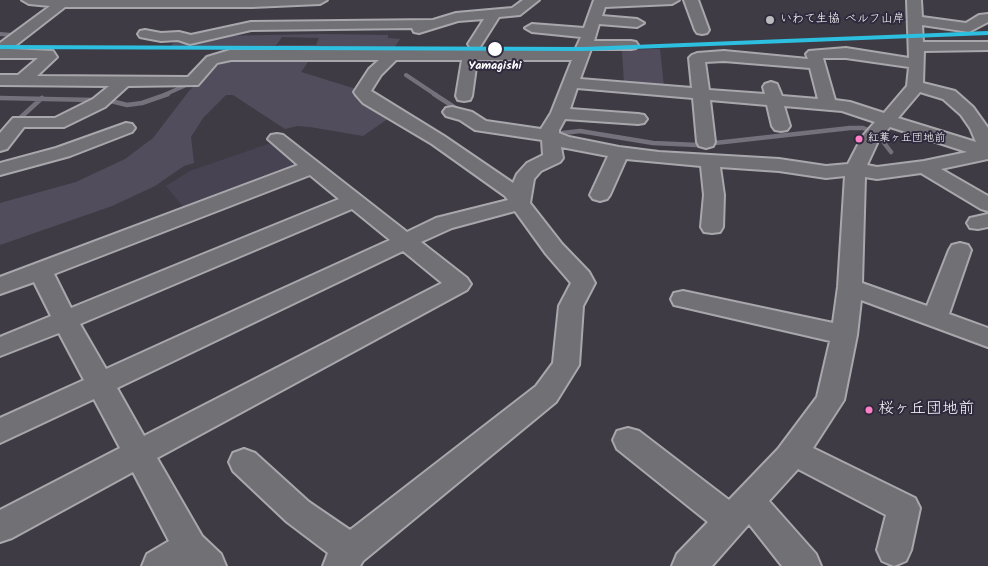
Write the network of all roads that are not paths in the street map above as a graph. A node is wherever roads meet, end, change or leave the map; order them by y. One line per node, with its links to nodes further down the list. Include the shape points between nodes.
1 (29, 0): 8 (street)
2 (458, 0): 13 (street)
3 (532, 0): 12 (street, via 515,12)
4 (672, 0): 7 (street)
5 (691, 0): 20 (street)
6 (317, 1): 8 (street); 18 (street, via 309,8 312,12)
7 (601, 2): 15 (street)
8 (61, 4): 27 (street)
9 (914, 10): 14 (street, via 969,28); 29 (street)
10 (197, 12): 11 (street)
11 (227, 14)
12 (494, 14): 13 (street); 26 (street)
13 (456, 17): 17 (street)
14 (988, 18)
15 (594, 19): 16 (street); 22 (street)
16 (637, 23)
17 (432, 24): 18 (street); 24 (street, via 415,31)
18 (304, 25): 21 (street, via 251,26 190,40 179,36)
19 (532, 28): 22 (street)
20 (702, 30)
21 (145, 34)
22 (584, 44): 23 (street); 26 (street); 33 (street)
23 (631, 44)
24 (401, 45): 26 (street); 32 (street, via 230,55 212,60 192,82); 58 (street, via 375,72 362,92 506,187)
25 (988, 46): 29 (street)
26 (473, 49): 36 (street)
27 (0, 51): 31 (street, via 48,54 49,57)
28 (816, 64): 29 (street, via 814,54 846,53); 34 (street, via 703,56 697,58); 37 (street)
29 (916, 66): 38 (street); 43 (street, via 910,95)
30 (0, 80): 31 (street)
31 (22, 80): 32 (street)
32 (124, 81): 48 (street, via 98,103 58,122 18,122)
33 (572, 83): 34 (street); 41 (street)
34 (700, 94): 35 (street); 49 (street)
35 (773, 94): 37 (street); 44 (street)
36 (464, 96)
37 (828, 104): 43 (street, via 844,106)
38 (966, 111): 40 (street); 50 (street, via 982,132)
39 (452, 112): 46 (street, via 481,126)
40 (988, 112)
41 (560, 113): 42 (street); 46 (street)
42 (638, 119)
43 (887, 121): 50 (street); 54 (street, via 871,136)
44 (781, 126)
45 (126, 128): 55 (street, via 63,152)
46 (550, 136): 51 (street); 58 (street, via 553,158 528,172)
47 (277, 138): 52 (street)
48 (0, 145)
49 (708, 152): 51 (street, via 659,158); 54 (street, via 826,172); 60 (street, via 714,195)
50 (988, 152): 53 (street)
51 (619, 153): 56 (street)
52 (312, 167): 57 (street); 63 (street)
53 (924, 167): 54 (street, via 877,173); 59 (street)
54 (855, 169): 65 (street)
55 (0, 170)
56 (600, 195)
57 (355, 200): 61 (street); 68 (street)
58 (520, 202): 61 (street, via 444,223); 82 (street, via 532,223 584,284 570,313 566,365 546,394)
59 (985, 216)
60 (712, 227)
61 (406, 241): 72 (street); 76 (street, via 459,284)
62 (960, 250): 67 (street)
63 (40, 270): 64 (street); 68 (street)
64 (0, 286)
65 (850, 287): 67 (street); 69 (street)
66 (683, 299): 69 (street)
67 (935, 319): 70 (street)
68 (65, 320): 71 (street); 72 (street)
69 (844, 335): 75 (street, via 830,400)
70 (988, 338)
71 (0, 347)
72 (101, 384): 73 (street); 76 (street)
73 (0, 431)
74 (628, 440): 78 (street)
75 (793, 452): 78 (street); 80 (street, via 904,508)
76 (139, 455): 79 (street); 81 (street)
77 (244, 462): 82 (street)
78 (740, 510): 84 (street); 85 (street)
79 (0, 527)
80 (894, 550)
81 (200, 556): 83 (street)
82 (345, 558)
83 (160, 566)
84 (689, 566)
85 (804, 566)

